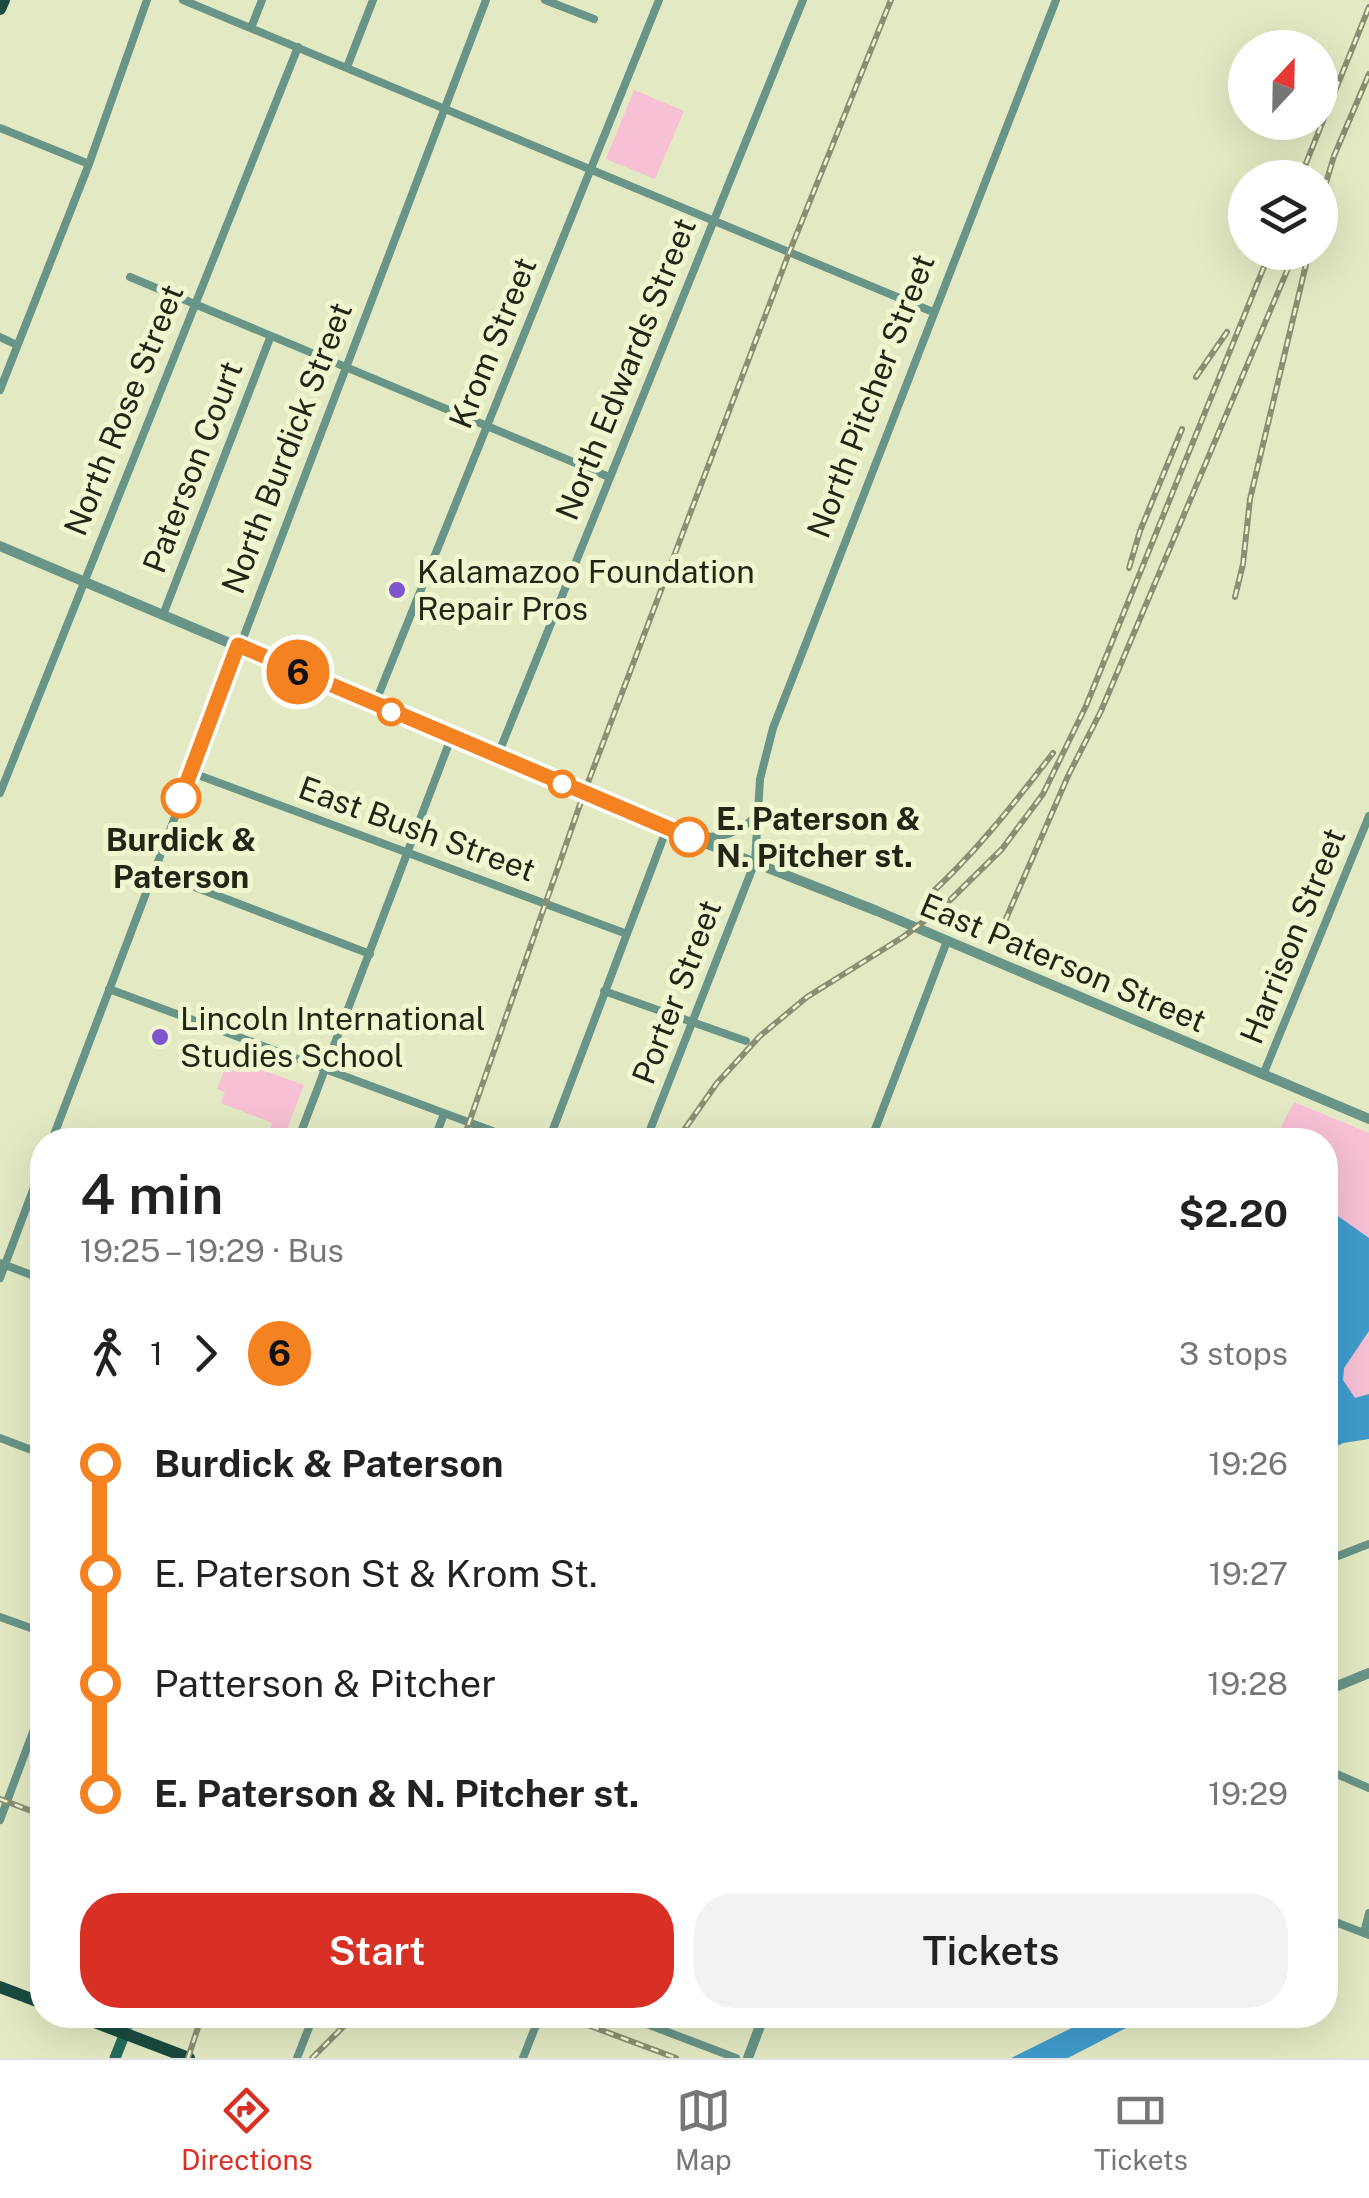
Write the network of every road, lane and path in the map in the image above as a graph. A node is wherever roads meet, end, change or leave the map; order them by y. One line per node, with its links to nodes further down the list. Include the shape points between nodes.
1 (4, 0): 11 (main road)
2 (147, 0): 18 (street)
3 (184, 0): 13 (street)
4 (262, 0): 13 (street)
5 (372, 0): 15 (street)
6 (486, 0): 16 (street, North Burdick Street)
7 (545, 0): 12 (street)
8 (659, 0): 19 (street, Krom Street)
9 (802, 0): 20 (street, North Edwards Street)
10 (1056, 0): 23 (street, North Pitcher Street)
11 (0, 10)
12 (594, 19)
13 (251, 28): 14 (street)
14 (298, 47): 15 (street); 22 (street, North Rose Street)
15 (347, 67): 16 (street)
16 (443, 109): 19 (street); 27 (street, North Burdick Street)
17 (0, 128): 18 (street)
18 (89, 164): 26 (street)
19 (590, 170): 20 (street); 29 (street, Krom Street)
20 (713, 222): 23 (street); 30 (street, North Edwards Street)
21 (130, 277): 22 (street)
22 (193, 306): 25 (street); 32 (street, North Rose Street)
23 (933, 312): 40 (street, North Pitcher Street, via 772,728)
24 (0, 337): 26 (street)
25 (270, 338): 27 (street); 33 (street, Paterson Court)
26 (17, 344): 28 (street)
27 (345, 368): 29 (street); 34 (street, North Burdick Street)
28 (0, 390)
29 (486, 426): 30 (street); 35 (street, Krom Street)
30 (609, 477): 37 (street, North Edwards Street)
31 (0, 546): 32 (street, East Paterson Street)
32 (82, 581): 33 (street, East Paterson Street); 39 (street, North Rose Street)
33 (164, 615): 34 (street, East Paterson Street)
34 (238, 645): 35 (street, East Paterson Street); 38 (street, North Burdick Street)
35 (374, 706): 36 (street, East Paterson Street)
36 (451, 738): 37 (street, East Paterson Street); 44 (street)
37 (496, 757): 42 (street, East Paterson Street)
38 (190, 772): 44 (street, East Bush Street); 46 (street, North Burdick Street)
39 (0, 792)
40 (756, 816): 43 (street, via 720,838); 45 (street, North Pitcher Street)
41 (1369, 816): 55 (street, Harrison Street)
42 (667, 828): 43 (street, East Paterson Street); 47 (street)
43 (689, 837): 45 (street, East Paterson Street)
44 (407, 853): 47 (street, East Bush Street); 49 (street)
45 (755, 862): 48 (street, East Paterson Street); 52 (street, Porter Street)
46 (153, 871): 49 (street); 50 (street, North Burdick Street)
47 (626, 934): 51 (street)
48 (947, 941): 55 (street, East Paterson Street); 64 (street)
49 (370, 954): 54 (street)
50 (109, 990): 54 (street); 58 (street, North Burdick Street)
51 (604, 991): 52 (street); 62 (street)
52 (691, 1022): 53 (street); 63 (street, Porter Street)
53 (746, 1041)
54 (324, 1070): 56 (street); 59 (street)
55 (1263, 1075): 57 (street, East Paterson Street)
56 (444, 1114): 60 (street); 61 (street)
57 (1369, 1119)
58 (57, 1128)
59 (302, 1128)
60 (439, 1128)
61 (483, 1128)
62 (553, 1128)
63 (651, 1128)
64 (875, 1128)
65 (30, 1195): 66 (street)
66 (2, 1264): 67 (street); 68 (street)
67 (30, 1274)
68 (0, 1278)
69 (0, 1438): 70 (street)
70 (30, 1449)
71 (1369, 1544): 72 (street)
72 (1338, 1556)
73 (0, 1616): 74 (street)
74 (30, 1627)
75 (1369, 1673): 76 (street)
76 (1338, 1686)
77 (30, 1740): 80 (street)
78 (1338, 1775): 79 (street)
79 (1369, 1788)
80 (0, 1820)
81 (1369, 1913): 83 (street)
82 (1338, 1923): 83 (street)
83 (1366, 1934)
84 (0, 1987): 85 (main road)
85 (30, 1998)
86 (110, 2028): 92 (main road)
87 (128, 2028): 92 (street)
88 (309, 2028): 95 (street)
89 (535, 2028): 96 (street)
90 (658, 2028): 97 (street)
91 (759, 2028): 98 (street)
92 (125, 2034): 93 (main road); 94 (main road)
93 (116, 2058)
94 (189, 2058)
95 (297, 2058)
96 (522, 2058)
97 (736, 2058)
98 (748, 2058)

